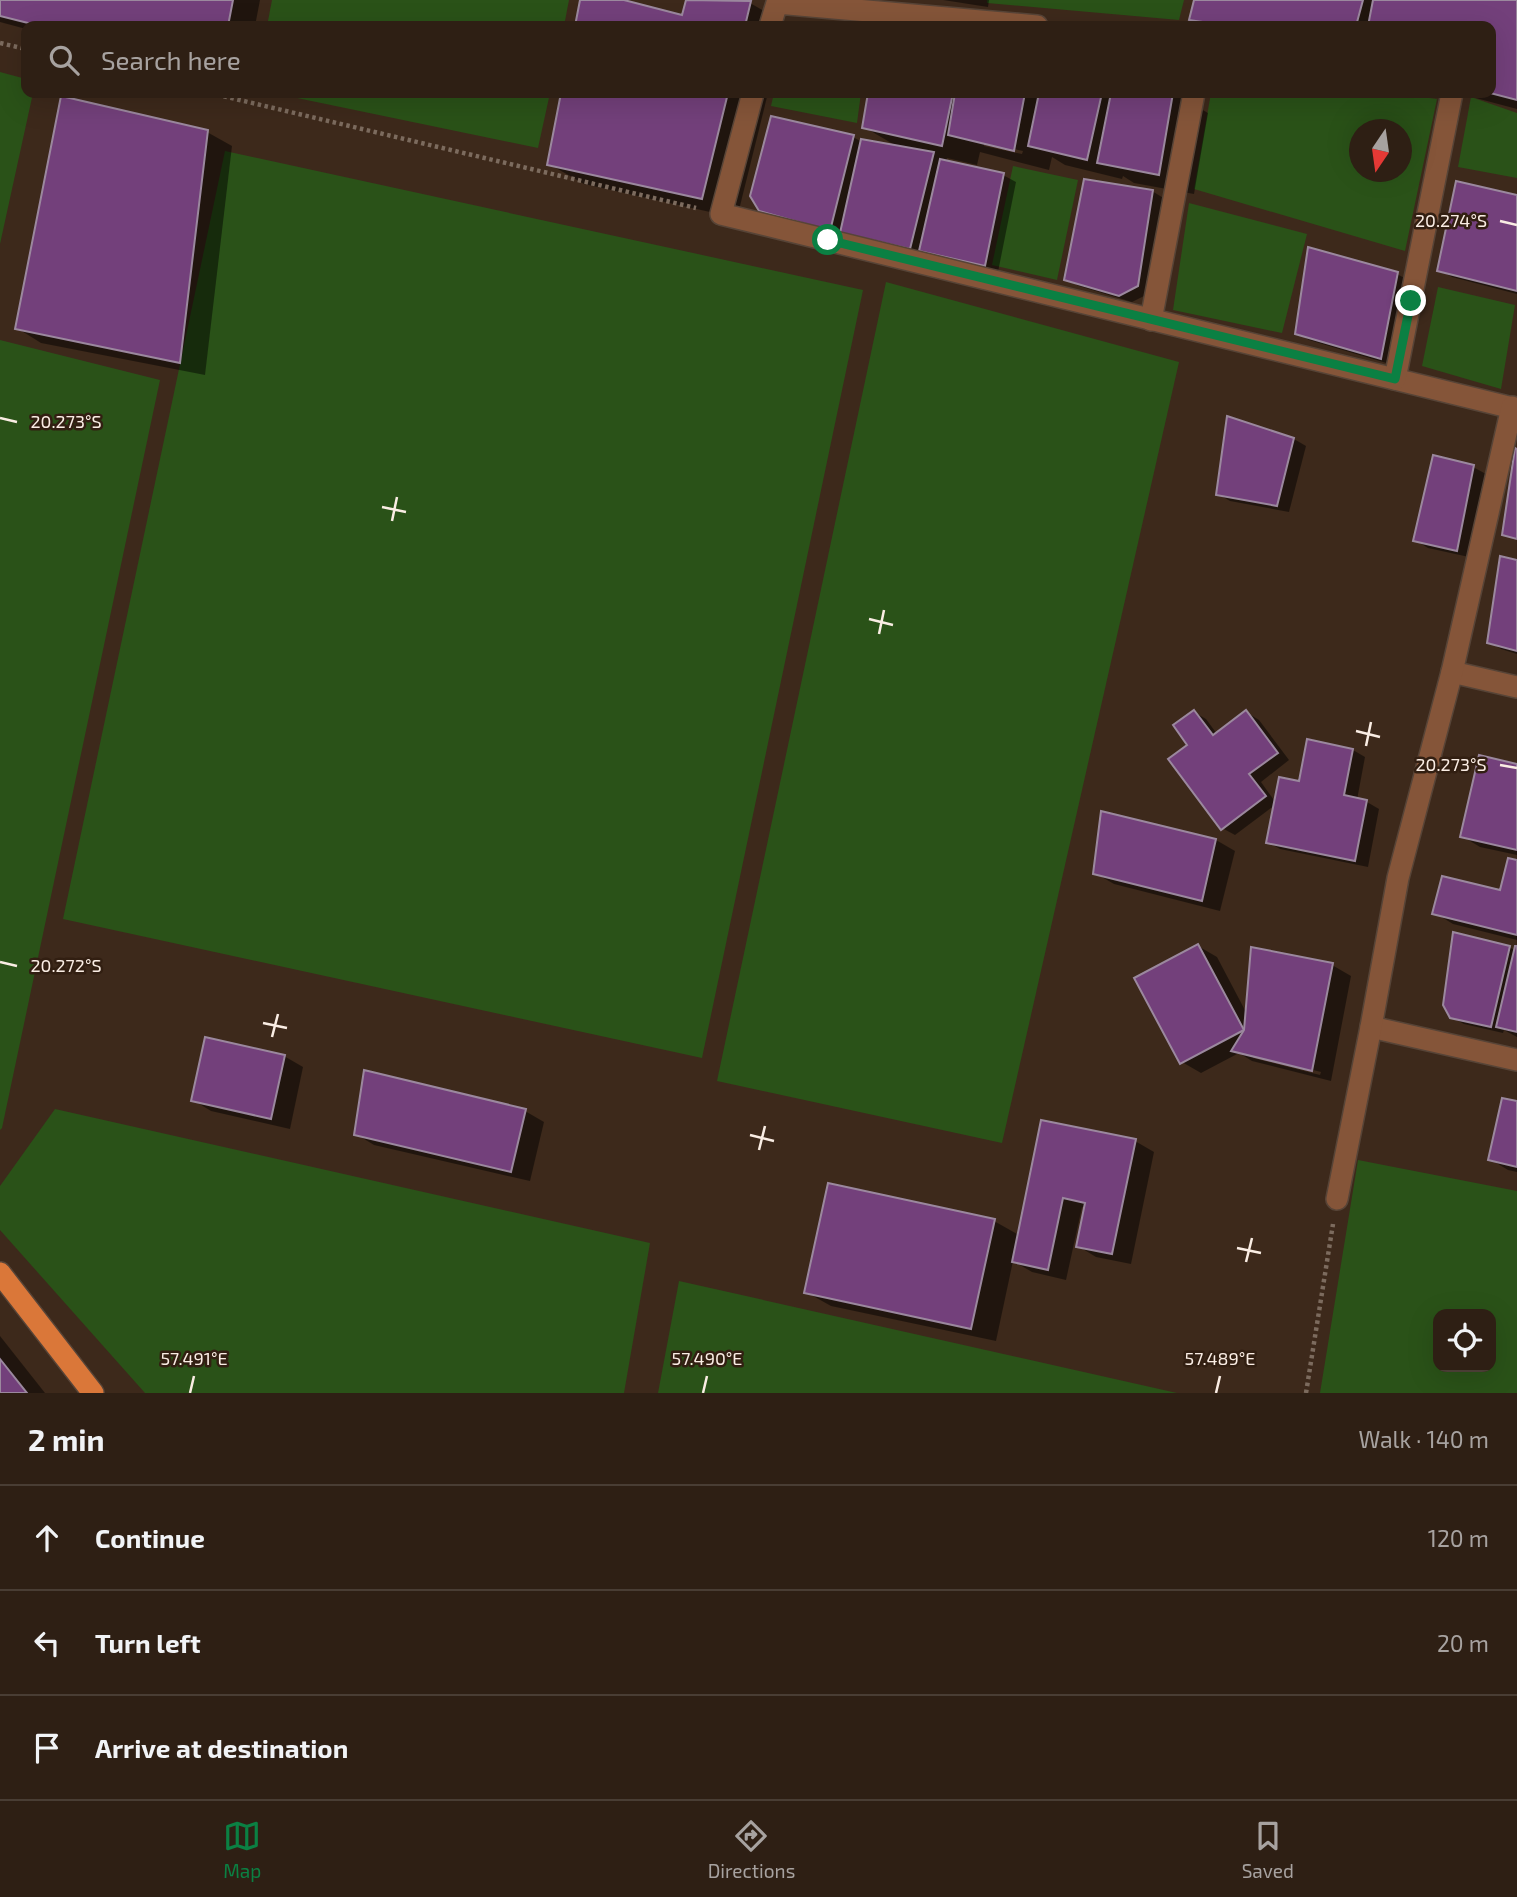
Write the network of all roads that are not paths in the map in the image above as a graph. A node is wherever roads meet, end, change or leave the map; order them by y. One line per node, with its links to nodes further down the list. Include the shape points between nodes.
1 (771, 21): 2 (street, via 776,3)
2 (980, 21)
3 (752, 98): 6 (street, via 721,214)
4 (1193, 98): 6 (street)
5 (1451, 98): 7 (street)
6 (1151, 320): 7 (street)
7 (1395, 379): 8 (street)
8 (1514, 408): 9 (street)
9 (1451, 672): 10 (street); 11 (street, via 1398,878)
10 (1517, 687)
11 (1371, 1027): 12 (street); 13 (street)
12 (1517, 1060)
13 (1337, 1199)
14 (0, 1273): 15 (main road)
15 (93, 1393)

